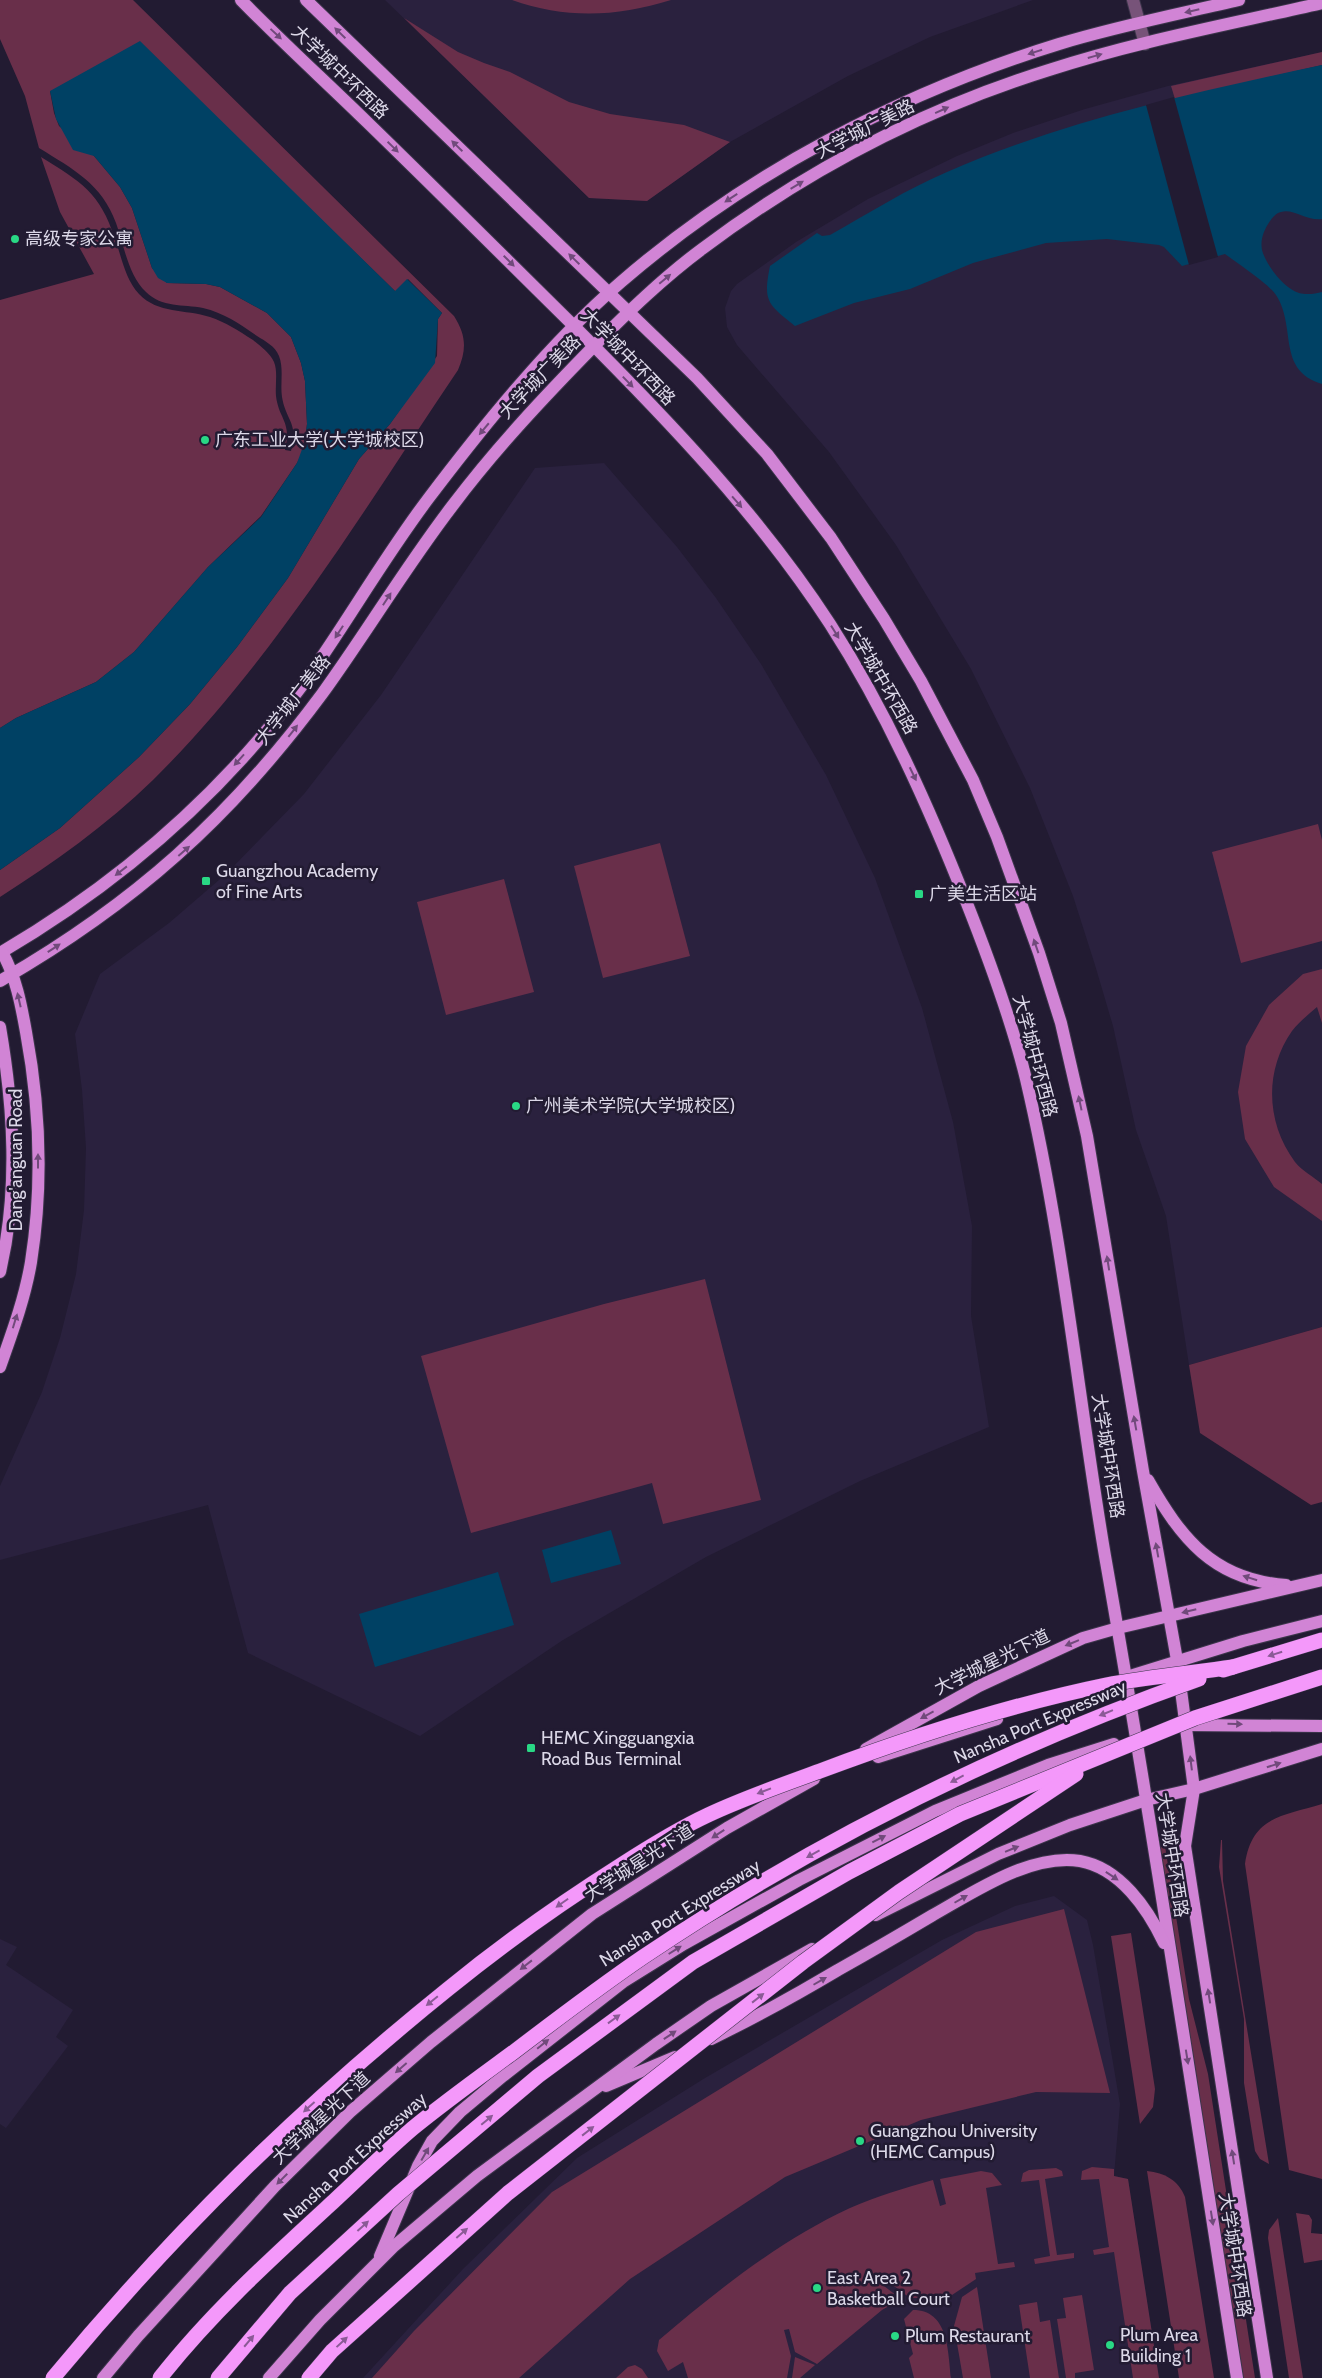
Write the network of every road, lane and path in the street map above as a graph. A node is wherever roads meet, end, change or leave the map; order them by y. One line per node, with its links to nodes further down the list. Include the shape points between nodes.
1 (241, 0): 10 (main road, 大学城中环西路, one-way to 10)
2 (306, 0): 8 (main road, 大学城中环西路, one-way to 2)
3 (1133, 0): 6 (street)
4 (1239, 0): 6 (main road, 大学城广美路, one-way to 6)
5 (1322, 3): 7 (main road, 大学城广美路)
6 (1140, 23): 7 (street); 8 (main road, 大学城广美路, one-way to 8, via 1059,44 950,83 840,135 728,199)
7 (1145, 44): 9 (main road, 大学城广美路, one-way to 7, via 700,251 748,216 872,142 948,108 1045,71)
8 (609, 293): 9 (main road, 大学城中环西路); 10 (main road, 大学城广美路)
9 (629, 312): 11 (main road, 大学城广美路); 20 (main road, 大学城中环西路, one-way to 9, via 1076,1083 1039,954 976,788 916,673 830,538 767,454 697,378)
10 (575, 327): 11 (main road, 大学城中环西路); 12 (main road, 大学城广美路, one-way to 12, via 456,462 404,532 298,690 238,762 204,799 147,851 72,907)
11 (594, 346): 13 (main road, 大学城广美路, one-way to 11, via 126,900 226,810 321,695 411,562 486,462); 25 (main road, 大学城中环西路, one-way to 25, via 733,497 798,579 833,629 889,725 923,795 1006,1010 1025,1074 1056,1236)
12 (1, 953): 13 (main road, Dang'anguan Road)
13 (13, 974): 14 (main road, 大学城广美路); 19 (main road, Dang'anguan Road, one-way to 13, via 31,1264 37,1190 34,1076)
14 (0, 981)
15 (0, 1027): 17 (main road, Dang'anguan Road)
16 (0, 1063): 17 (main road)
17 (8, 1075): 18 (main road, Dang'anguan Road, via 12,1188)
18 (0, 1272)
19 (0, 1367)
20 (1143, 1471): 22 (main road, one-way to 20, via 1258,1581 1210,1559 1177,1528); 23 (main road, 大学城中环西路, one-way to 20)
21 (1322, 1580): 22 (main road, 大学城星光下道)
22 (1298, 1585): 23 (main road, 大学城星光下道, one-way to 23)
23 (1169, 1616): 25 (main road, 大学城星光下道); 27 (main road, 大学城中环西路)
24 (1322, 1621): 27 (main road)
25 (1118, 1628): 30 (main road, 大学城中环西路); 36 (main road, 大学城星光下道, one-way to 36, via 1062,1647 979,1686)
26 (1322, 1640): 28 (highway, Nansha Port Expressway, one-way to 28, bridge)
27 (1178, 1660): 30 (main road); 31 (main road, 大学城中环西路)
28 (1233, 1667): 42 (highway, one-way to 42, bridge, via 1110,1684 886,1746 705,1816 649,1848 531,1925 344,2074 169,2244); 44 (highway, Nansha Port Expressway, one-way to 44, bridge, via 1141,1699 973,1770 770,1878 643,1957 414,2127 284,2247 183,2349)
29 (1322, 1677): 35 (highway, bridge, via 1195,1718)
30 (1125, 1678): 33 (main road, 大学城中环西路); 36 (main road)
31 (1186, 1724): 32 (main road, one-way to 32); 33 (main road); 37 (main road, 大学城中环西路, one-way to 31)
32 (1322, 1726)
33 (1135, 1738): 38 (main road, 大学城中环西路); 41 (main road, one-way to 33, via 402,2201 432,2141 503,2076 623,1982 791,1885 935,1811 1048,1766)
34 (1322, 1749): 37 (main road, one-way to 34)
35 (1102, 1757): 45 (highway, one-way to 35, bridge, via 290,2293 398,2194 538,2076 693,1962 849,1872 960,1814); 47 (highway, one-way to 35, bridge, via 332,2351 508,2192 867,1915)
36 (820, 1775): 43 (main road, 大学城星光下道, one-way to 43, via 727,1828 592,1914 431,2042 350,2112 275,2186)
37 (1194, 1789): 38 (main road); 49 (main road, 大学城中环西路, one-way to 37, via 1186,1846)
38 (1146, 1800): 39 (main road, 大学城中环西路); 40 (main road, one-way to 38, via 711,2006 847,1930 998,1854 1070,1825)
39 (1171, 1957): 40 (main road, one-way to 39, via 661,2064 760,2014 996,1881 1048,1862 1081,1862 1113,1876 1127,1888 1155,1924); 48 (main road, 大学城中环西路, one-way to 48)
40 (588, 2094): 41 (main road, via 477,2176)
41 (377, 2263): 46 (main road, via 320,2320)
42 (53, 2378)
43 (103, 2378)
44 (160, 2378)
45 (218, 2378)
46 (269, 2378)
47 (309, 2378)
48 (1237, 2378)
49 (1267, 2378)

